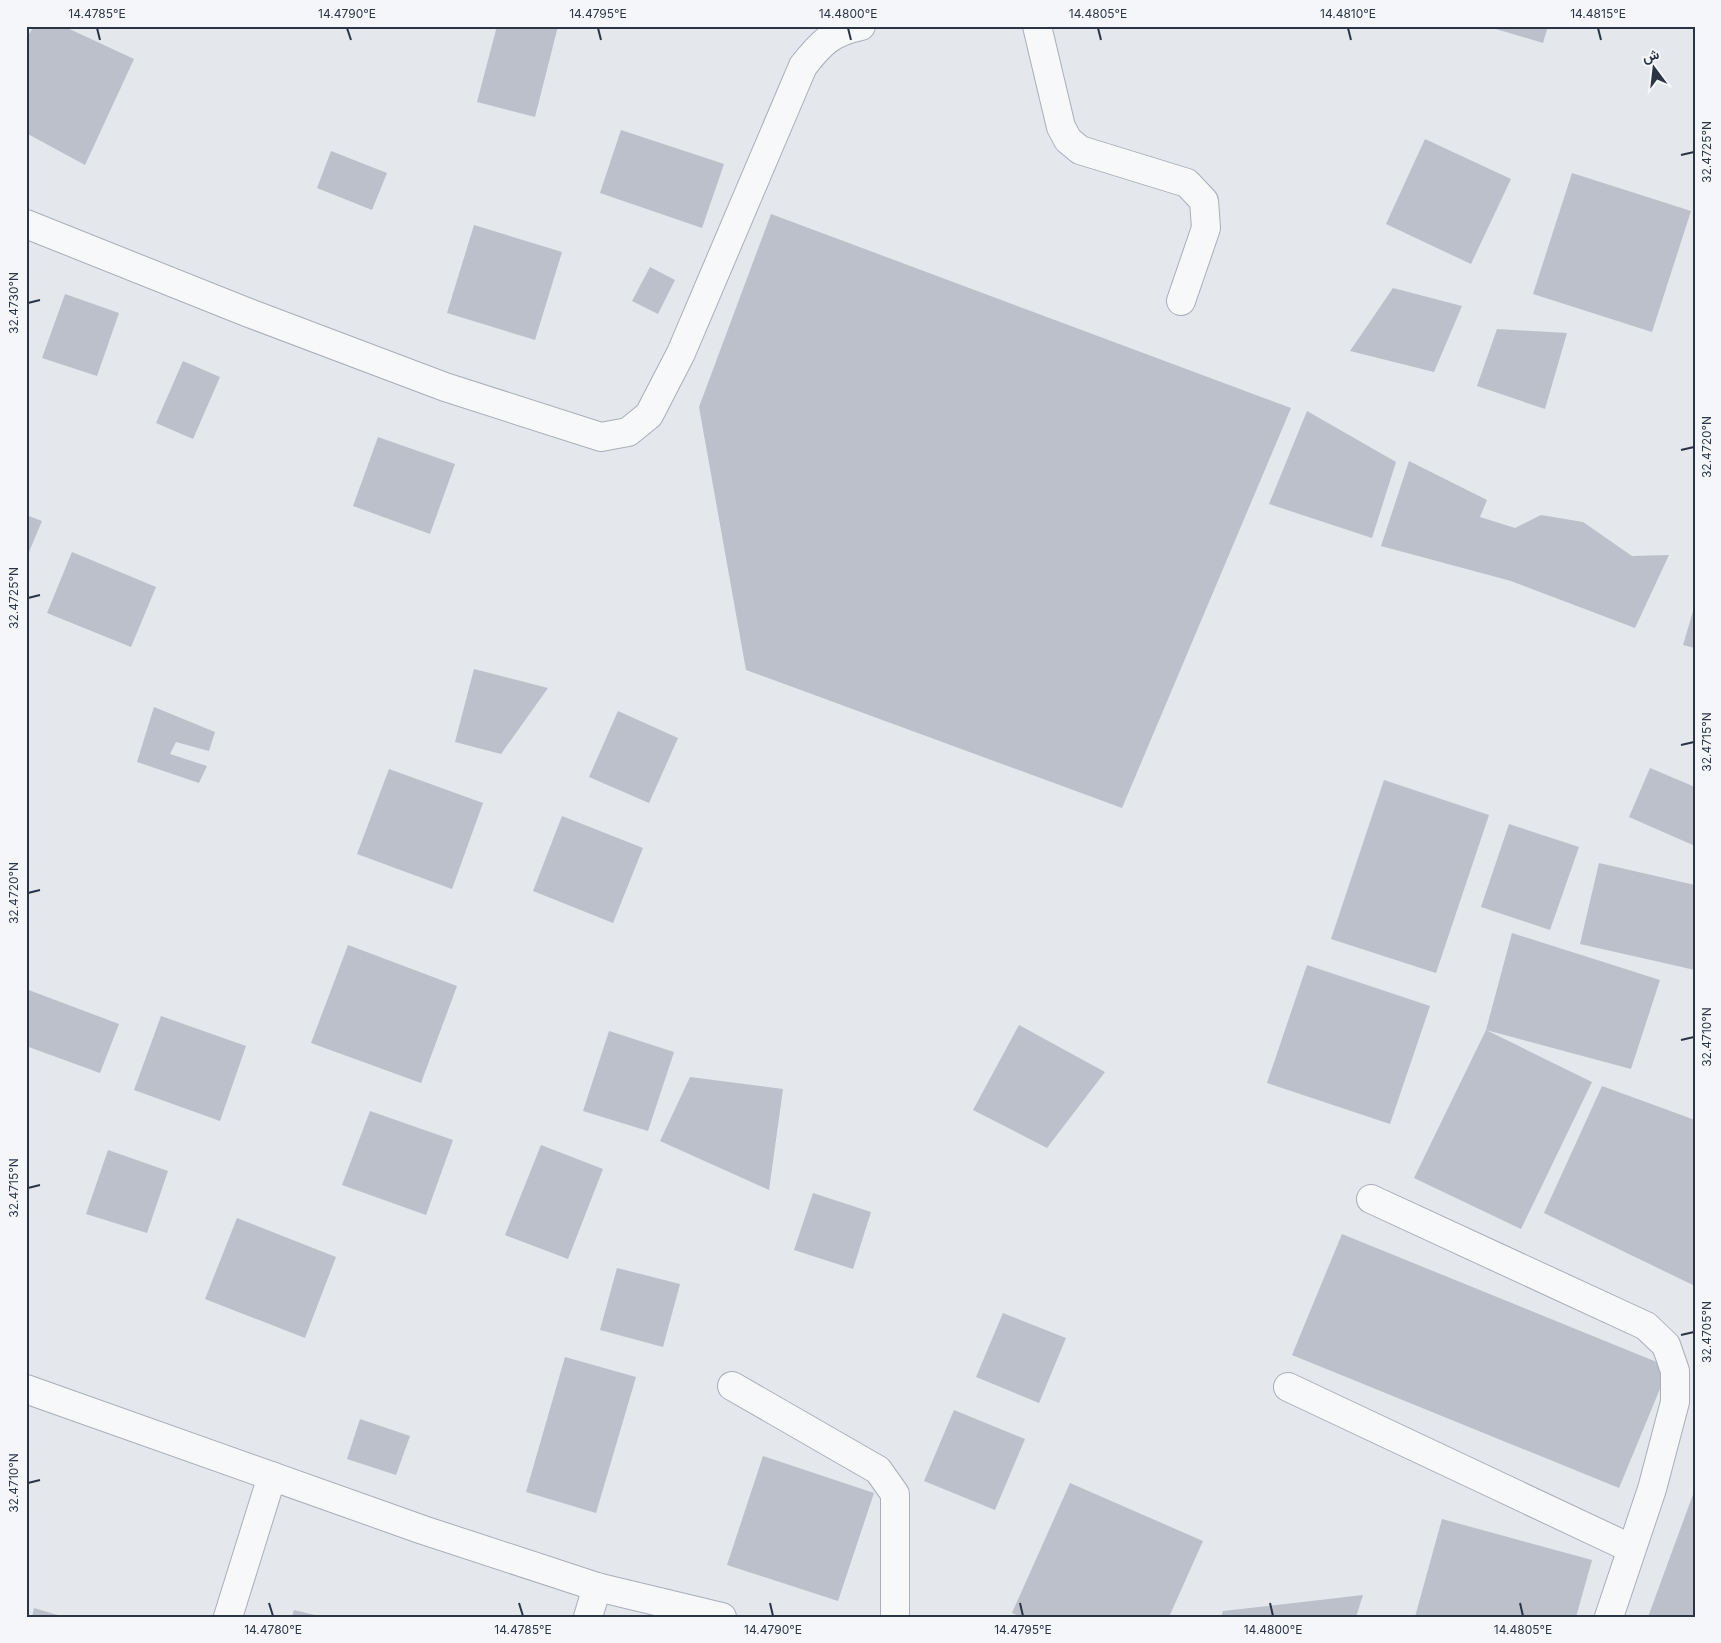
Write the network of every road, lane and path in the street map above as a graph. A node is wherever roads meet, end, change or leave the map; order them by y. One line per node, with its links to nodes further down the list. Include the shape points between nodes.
1 (860, 26): 3 (street, via 842,30 820,44 804,66 681,353 649,415 628,432 601,437 445,387)
2 (1038, 26): 4 (street, via 1061,127 1068,140 1080,150 1187,184 1204,201 1206,228)
3 (26, 224)
4 (1181, 301)
5 (1371, 1199): 10 (street, via 1646,1326 1666,1345 1675,1371 1675,1402 1652,1489)
6 (732, 1386): 15 (street, via 878,1470 895,1494)
7 (1288, 1387): 10 (street)
8 (26, 1389): 9 (street)
9 (272, 1476): 11 (street); 12 (street)
10 (1630, 1548): 16 (street)
11 (597, 1587): 13 (street); 14 (street)
12 (228, 1617)
13 (588, 1617)
14 (722, 1617)
15 (895, 1617)
16 (1609, 1617)

